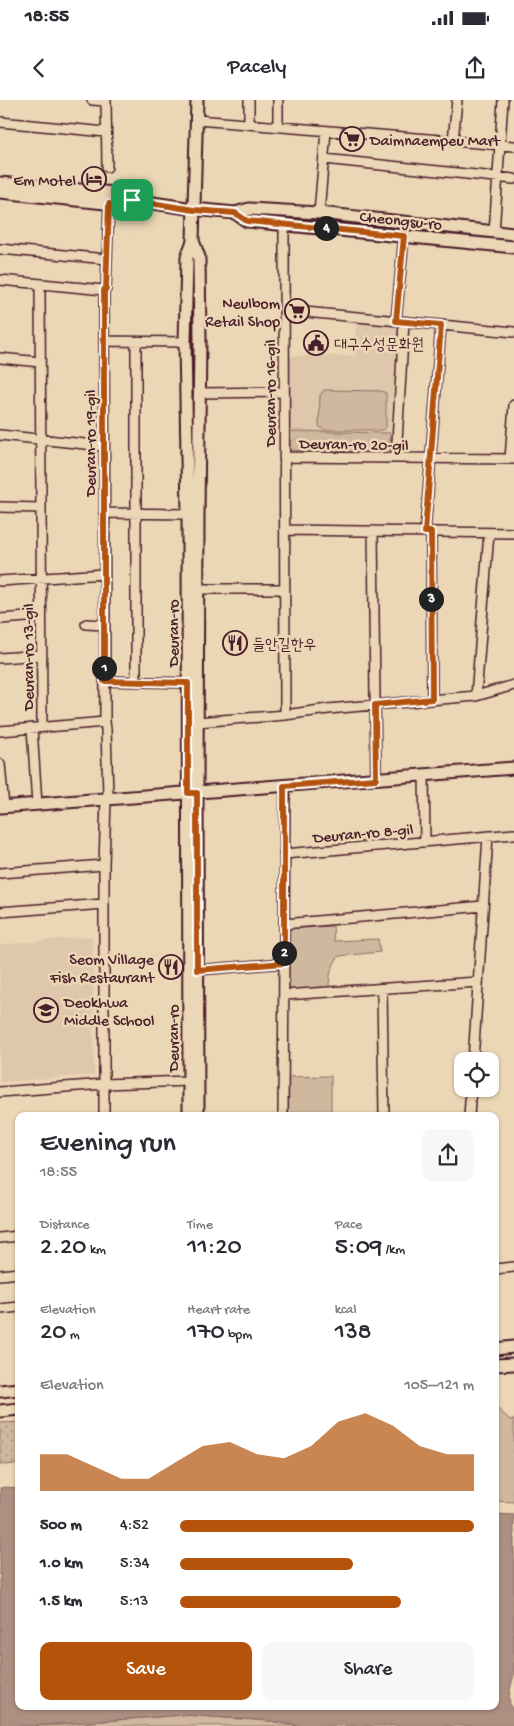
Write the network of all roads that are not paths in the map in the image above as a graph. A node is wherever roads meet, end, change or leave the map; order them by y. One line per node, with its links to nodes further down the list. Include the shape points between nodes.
1 (92, 100): 7 (street)
2 (197, 100): 8 (main road, Deuran-ro)
3 (249, 100): 10 (street)
4 (278, 100): 11 (street)
5 (457, 100): 14 (street)
6 (503, 100): 15 (street)
7 (106, 101): 13 (street)
8 (197, 120): 10 (street); 25 (main road, Deuran-ro)
9 (0, 122): 13 (street)
10 (249, 124): 11 (street)
11 (278, 127): 12 (street)
12 (326, 131): 14 (street); 17 (street)
13 (106, 132): 18 (street)
14 (454, 141): 15 (street)
15 (500, 145): 16 (street); 19 (street)
16 (514, 146)
17 (324, 159): 19 (street); 27 (street)
18 (106, 168)
19 (497, 177): 20 (street); 29 (street)
20 (514, 178)
21 (0, 183): 23 (main road, Cheongsu-ro, via 126,194)
22 (0, 192): 24 (main road, Cheongsu-ro)
23 (132, 200): 24 (main road, Cheongsu-ro, via 124,206); 25 (main road, Cheongsu-ro)
24 (109, 204): 35 (street)
25 (194, 210): 26 (main road, Cheongsu-ro); 32 (main road, Deuran-ro)
26 (235, 213): 27 (main road, Cheongsu-ro, via 249,208); 28 (main road, Cheongsu-ro, via 247,221)
27 (319, 213): 29 (main road, Cheongsu-ro)
28 (284, 224): 31 (main road, Cheongsu-ro); 39 (street)
29 (494, 232): 30 (main road, Cheongsu-ro)
30 (514, 234)
31 (404, 236): 33 (main road, Cheongsu-ro); 40 (street)
32 (193, 241): 45 (main road, Deuran-ro, via 187,258); 49 (main road, Deuran-ro, via 199,257)
33 (514, 247)
34 (0, 249): 35 (street)
35 (107, 259): 38 (street)
36 (0, 280): 37 (street)
37 (40, 284): 38 (street); 47 (street, Deuran-ro 13-gil)
38 (104, 290): 43 (street, Deuran-ro 19-gil)
39 (284, 310): 40 (street); 48 (street, Deuran-ro 16-gil)
40 (400, 321): 41 (street); 55 (street)
41 (441, 325): 42 (street); 56 (street)
42 (514, 332)
43 (104, 342): 44 (street); 53 (street, Deuran-ro 19-gil)
44 (136, 342): 45 (street); 61 (street)
45 (185, 342): 62 (main road, Deuran-ro)
46 (0, 358): 47 (street)
47 (40, 362): 52 (street, Deuran-ro 13-gil)
48 (284, 392): 49 (street); 54 (street, Deuran-ro 16-gil)
49 (200, 393): 71 (main road, Deuran-ro)
50 (514, 405): 57 (street)
51 (0, 436): 52 (street)
52 (41, 439): 53 (street); 59 (street, Deuran-ro 13-gil)
53 (104, 446): 60 (street, Deuran-ro 19-gil)
54 (284, 457): 55 (street, Deuran-ro 20-gil); 63 (street, Deuran-ro 16-gil)
55 (396, 458): 56 (street, Deuran-ro 20-gil)
56 (430, 459): 57 (street, Deuran-ro 20-gil); 65 (street)
57 (512, 459)
58 (0, 508): 59 (street)
59 (41, 508): 69 (street, Deuran-ro 13-gil)
60 (104, 513): 61 (street); 68 (street, Deuran-ro 19-gil)
61 (136, 513): 62 (street); 80 (street)
62 (188, 514): 81 (main road, Deuran-ro)
63 (285, 530): 64 (street); 72 (street, Deuran-ro 16-gil)
64 (373, 531): 65 (street); 85 (street)
65 (428, 532): 66 (street); 84 (street)
66 (489, 533): 67 (street); 83 (street)
67 (514, 533)
68 (104, 574): 69 (street); 76 (street, Deuran-ro 19-gil)
69 (41, 578): 70 (street); 73 (street, Deuran-ro 13-gil)
70 (0, 581)
71 (198, 589): 72 (street); 88 (main road, Deuran-ro)
72 (285, 589): 86 (street, Deuran-ro 16-gil)
73 (42, 616): 74 (street); 77 (street, Deuran-ro 13-gil)
74 (0, 619)
75 (86, 624): 76 (street)
76 (104, 625): 79 (street, Deuran-ro 19-gil)
77 (42, 655): 78 (street); 89 (street, Deuran-ro 13-gil)
78 (0, 658)
79 (104, 681): 80 (street); 87 (street)
80 (136, 682): 81 (street)
81 (188, 683): 97 (main road, Deuran-ro)
82 (514, 685): 83 (street)
83 (476, 696): 84 (street)
84 (432, 699): 85 (street)
85 (375, 705): 86 (street); 95 (street)
86 (285, 715): 88 (street)
87 (105, 722): 89 (street, Deuran-ro 13-gil); 98 (street)
88 (197, 722): 97 (main road, Deuran-ro)
89 (42, 727): 90 (street)
90 (32, 728): 91 (street); 99 (street)
91 (0, 731)
92 (0, 764): 100 (street)
93 (514, 768): 94 (main road)
94 (424, 775): 95 (main road); 103 (street)
95 (376, 779): 96 (main road)
96 (284, 786): 97 (main road); 104 (street)
97 (192, 793): 98 (main road); 112 (main road, Deuran-ro); 117 (main road, Deuran-ro)
98 (106, 799): 99 (main road); 105 (street)
99 (37, 804): 100 (main road)
100 (2, 807)
101 (514, 834): 102 (street, Deuran-ro 8-gil)
102 (488, 836): 103 (street, Deuran-ro 8-gil); 108 (street)
103 (425, 842): 104 (street, Deuran-ro 8-gil)
104 (284, 854): 110 (street)
105 (104, 865): 106 (street); 107 (street)
106 (0, 873)
107 (104, 904): 109 (street); 118 (street)
108 (483, 906): 110 (street); 113 (street)
109 (0, 912)
110 (284, 924): 111 (street)
111 (284, 963): 112 (street); 115 (street)
112 (197, 970): 123 (main road, Deuran-ro)
113 (478, 982): 114 (street); 116 (street)
114 (382, 989): 115 (street); 125 (street)
115 (284, 995): 124 (street)
116 (474, 1052)
117 (189, 1081): 118 (street); 122 (main road, Deuran-ro)
118 (104, 1084): 119 (street); 121 (street)
119 (0, 1092)
120 (470, 1097): 126 (street)
121 (104, 1112)
122 (189, 1112)
123 (198, 1112)
124 (284, 1112)
125 (384, 1112)
126 (469, 1112)
127 (15, 1236): 128 (street)
128 (0, 1238)
129 (514, 1267): 130 (street)
130 (499, 1268)
131 (15, 1273): 132 (street)
132 (0, 1275)
133 (15, 1307): 134 (street)
134 (0, 1309)
135 (514, 1347): 136 (main road)
136 (499, 1348)
137 (514, 1364): 138 (main road)
138 (499, 1365)
139 (15, 1389): 140 (main road)
140 (0, 1391)
141 (15, 1409): 142 (main road)
142 (0, 1411)

